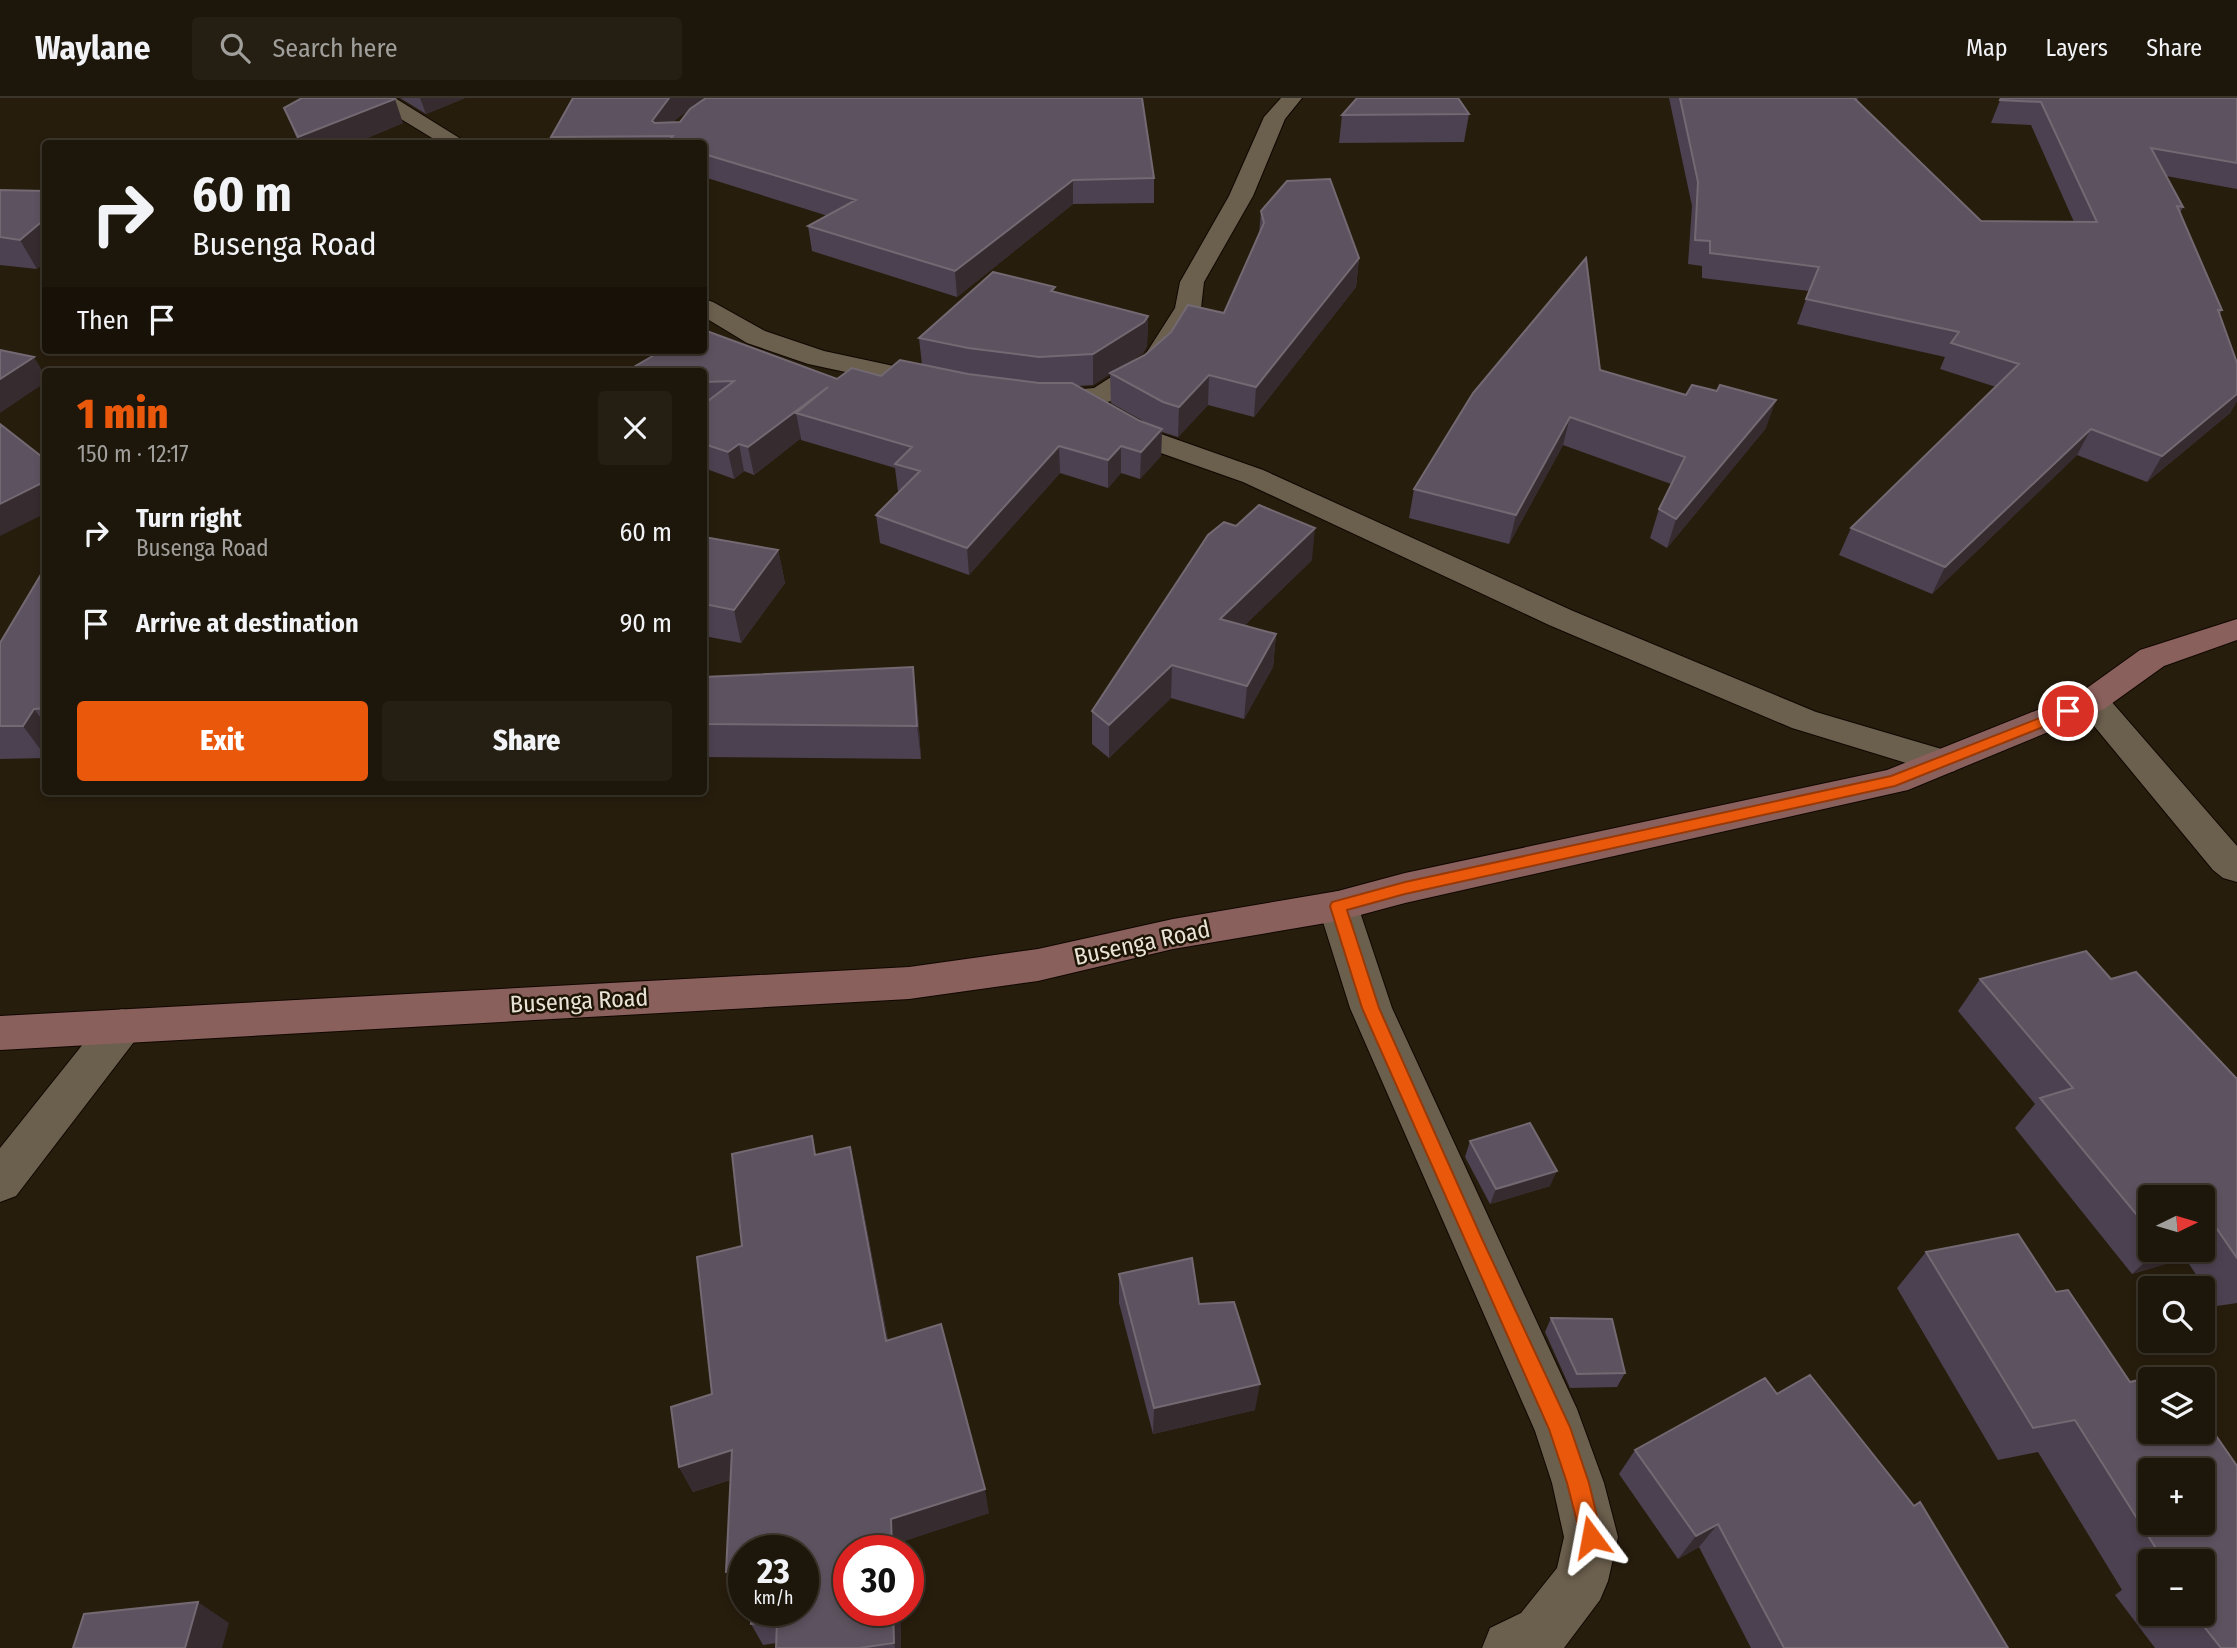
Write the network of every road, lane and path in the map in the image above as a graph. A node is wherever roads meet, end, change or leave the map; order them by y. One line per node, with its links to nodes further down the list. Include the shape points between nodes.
1 (380, 98): 3 (street)
2 (1292, 98): 7 (street, via 1275,117 1241,196 1192,282 1188,309 1155,360 1102,394)
3 (451, 140)
4 (707, 309): 5 (street, via 756,337 817,358)
5 (958, 388)
6 (1017, 396): 7 (street)
7 (1078, 399): 10 (street, via 1151,440 1253,476 1672,665 1804,720)
8 (2237, 629): 9 (street, Busenga Road, via 2152,658)
9 (2092, 701): 10 (street, Busenga Road); 11 (street)
10 (1942, 762): 12 (street, Busenga Road, via 1895,781)
11 (2237, 868)
12 (1338, 906): 13 (street, Busenga Road, via 1173,934 1038,965 909,983); 16 (street, via 1371,1008 1559,1427 1591,1537 1581,1581 1541,1633)
13 (122, 1026): 14 (street, Busenga Road); 15 (street)
14 (0, 1033)
15 (0, 1182)
16 (1510, 1648)

